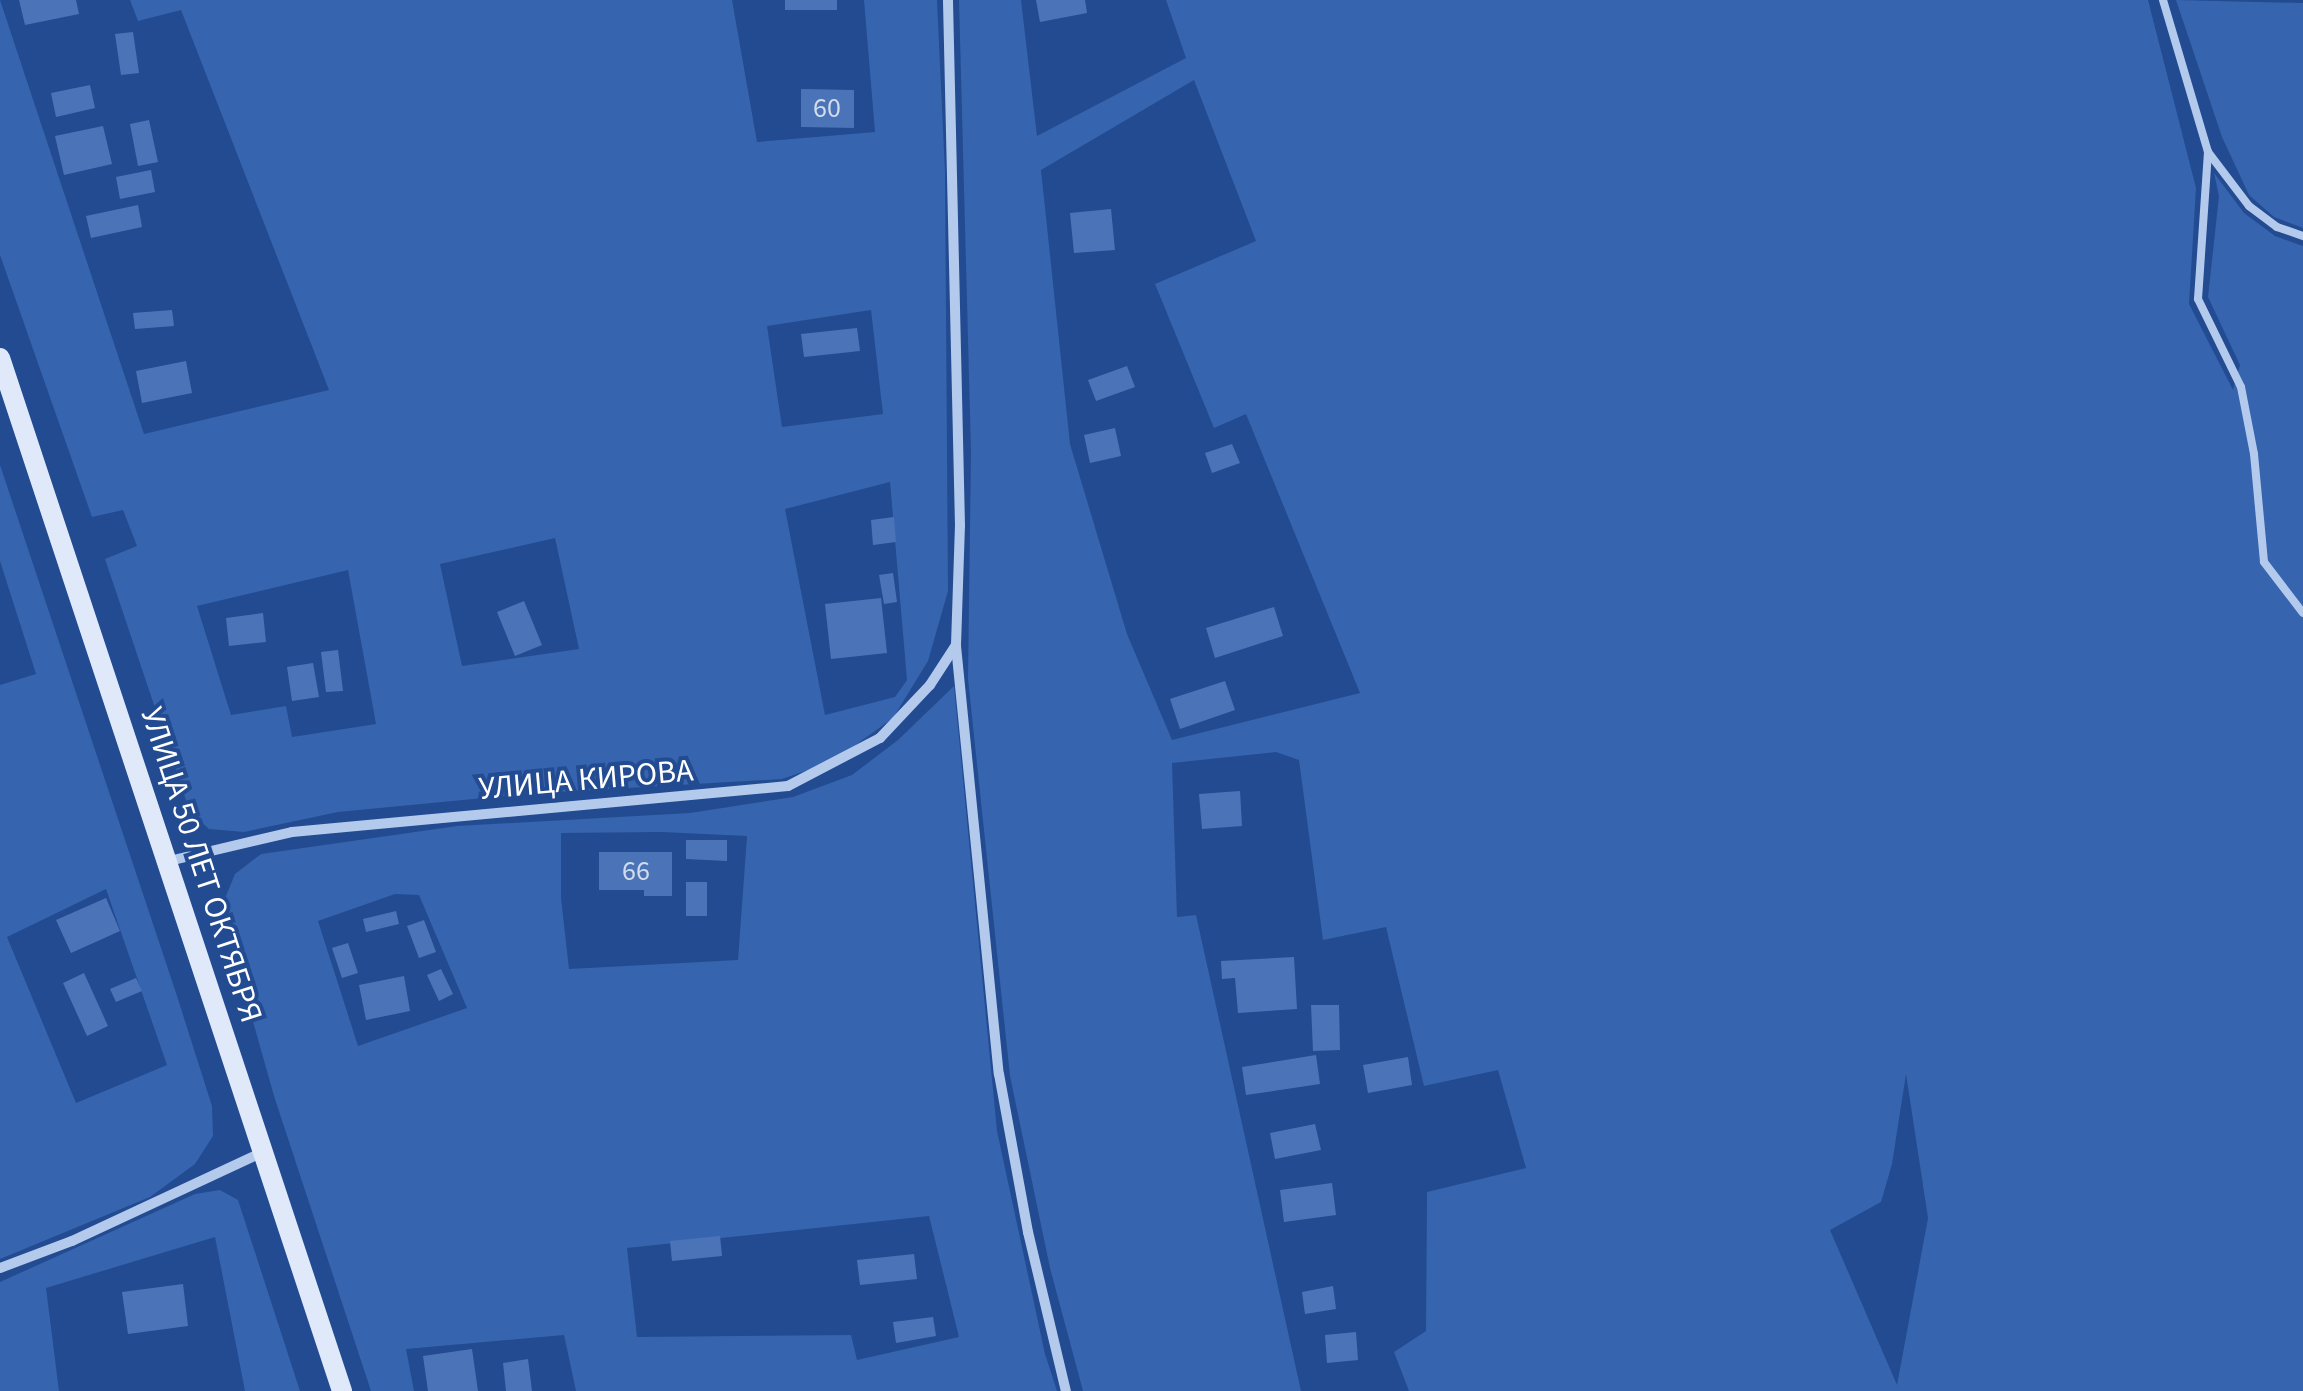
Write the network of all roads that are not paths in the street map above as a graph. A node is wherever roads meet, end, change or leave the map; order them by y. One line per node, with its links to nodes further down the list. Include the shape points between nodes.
1 (948, 0): 7 (street, via 958,358)
2 (2163, 0): 3 (lane)
3 (2208, 152): 4 (lane, via 2249,206); 6 (lane, via 2198,298 2241,386 2264,562)
4 (2303, 236)
5 (0, 358): 8 (main road, УЛИЦА 50 ЛЕТ ОКТЯБРЯ)
6 (2303, 614)
7 (956, 645): 8 (street, УЛИЦА КИРОВА, via 880,738 788,786 292,832); 12 (street, via 999,1074)
8 (169, 861): 9 (main road, УЛИЦА 50 ЛЕТ ОКТЯБРЯ)
9 (263, 1152): 10 (street); 11 (main road, УЛИЦА 50 ЛЕТ ОКТЯБРЯ)
10 (0, 1268)
11 (342, 1391)
12 (1066, 1391)

